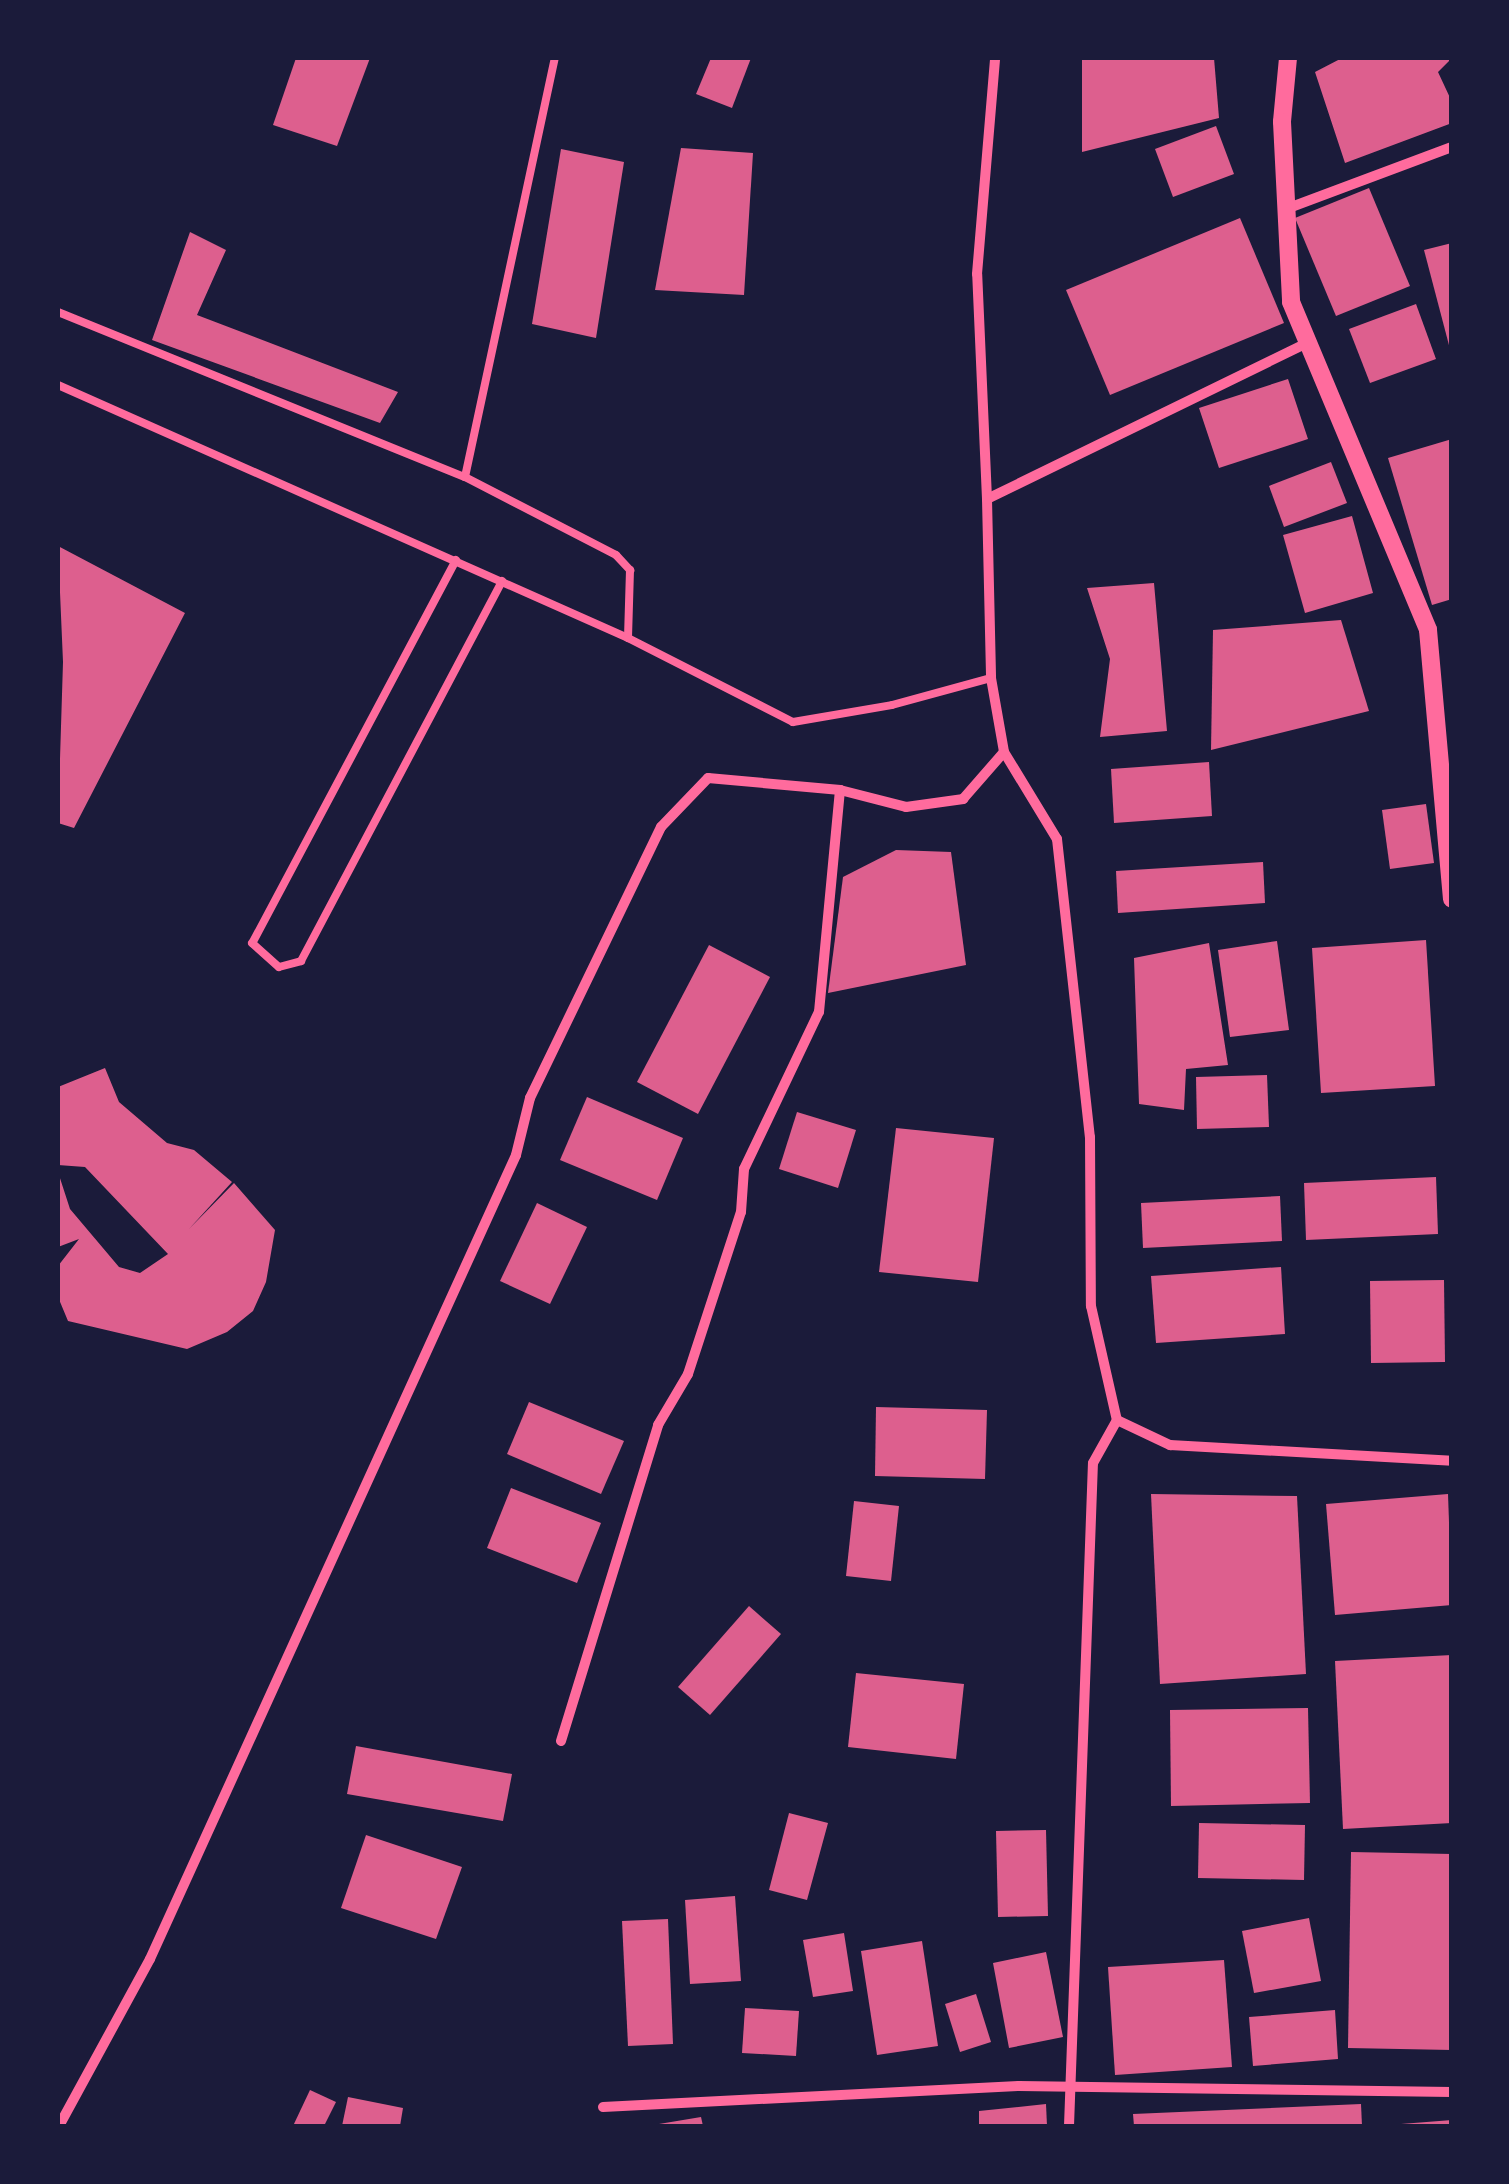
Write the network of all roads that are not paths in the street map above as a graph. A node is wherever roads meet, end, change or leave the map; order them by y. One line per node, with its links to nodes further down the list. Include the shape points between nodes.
1 (555, 58): 9 (lane)
2 (994, 58): 10 (street, via 977,274)
3 (1288, 58): 5 (street, via 1282,122)
4 (1452, 147): 5 (street)
5 (1286, 209): 7 (street, via 1291,302)
6 (58, 312): 9 (lane)
7 (1307, 343): 10 (street); 17 (street, via 1428,630)
8 (58, 385): 11 (lane)
9 (464, 477): 13 (lane, via 616,555 630,570)
10 (988, 499): 14 (street)
11 (456, 560): 12 (lane); 12 (lane, via 252,944 278,967 301,962)
12 (502, 581): 13 (lane)
13 (628, 638): 14 (lane, via 792,722 892,706)
14 (991, 678): 15 (street)
15 (1004, 752): 16 (street, via 963,800 906,807); 18 (street, via 1057,839 1090,1137 1091,1306)
16 (840, 790): 20 (street, via 819,1012 744,1170 741,1212 688,1374 652,1442); 24 (street, via 708,778 661,828 530,1098 516,1154 150,1959)
17 (1452, 898)
18 (1117, 1420): 19 (street, via 1170,1445); 21 (street, via 1093,1463)
19 (1452, 1462)
20 (561, 1741)
21 (1070, 2091): 22 (street); 23 (street, via 1019,2086); 25 (street)
22 (1452, 2092)
23 (603, 2107)
24 (59, 2126)
25 (1070, 2126)

